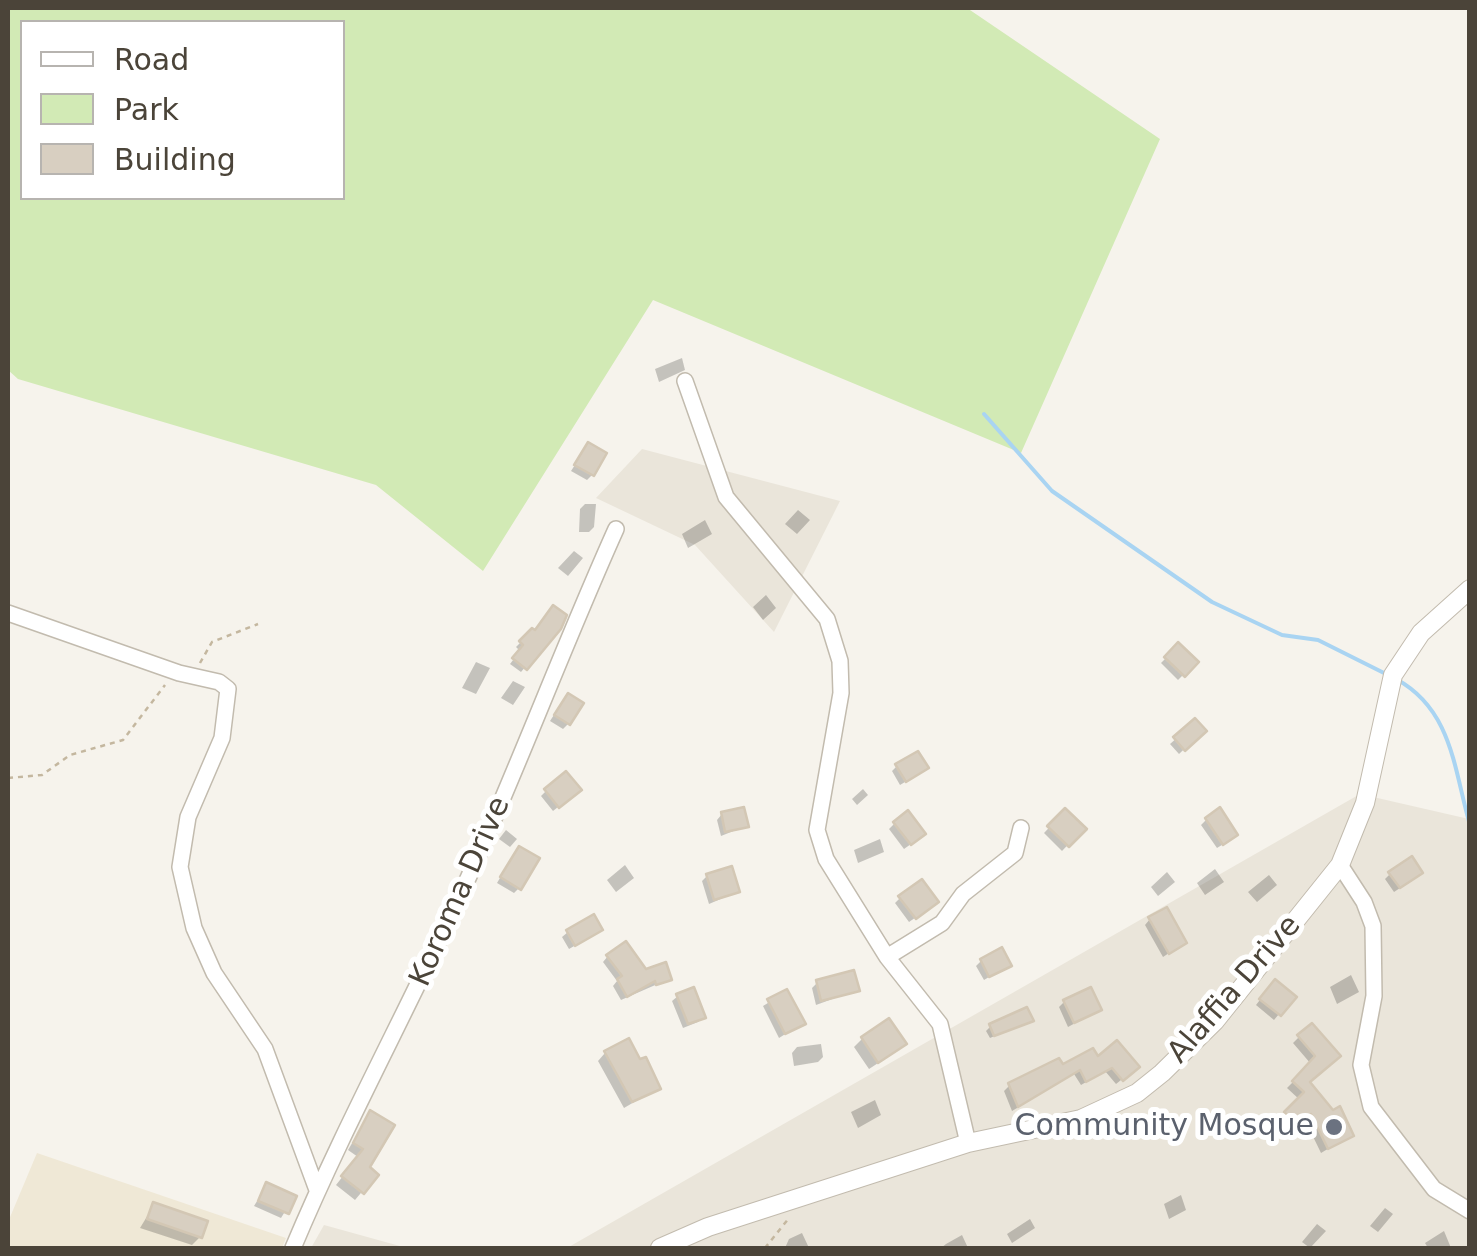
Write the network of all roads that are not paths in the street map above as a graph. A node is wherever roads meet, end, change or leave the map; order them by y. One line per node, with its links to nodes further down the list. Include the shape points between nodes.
1 (685, 380): 7 (street, via 726,497 827,619 841,693 817,830 826,859)
2 (616, 529): 9 (street, Koroma Drive, via 402,1024)
3 (1470, 589): 6 (street, Alaffia Drive, via 1422,633 1387,690 1365,803)
4 (8, 614): 9 (street, via 228,689 222,738 188,817 180,867 194,928 214,973 264,1048)
5 (1021, 828): 7 (street, via 1015,852 963,894 942,922)
6 (1340, 866): 8 (street, Alaffia Drive, via 1216,1021 1138,1093 1081,1119); 10 (street, via 1374,926 1374,996 1361,1064 1371,1107 1434,1189)
7 (887, 957): 8 (street, via 940,1024)
8 (968, 1143): 12 (street, Alaffia Drive)
9 (318, 1190): 11 (street, Koroma Drive)
10 (1470, 1211)
11 (293, 1248)
12 (660, 1248)

